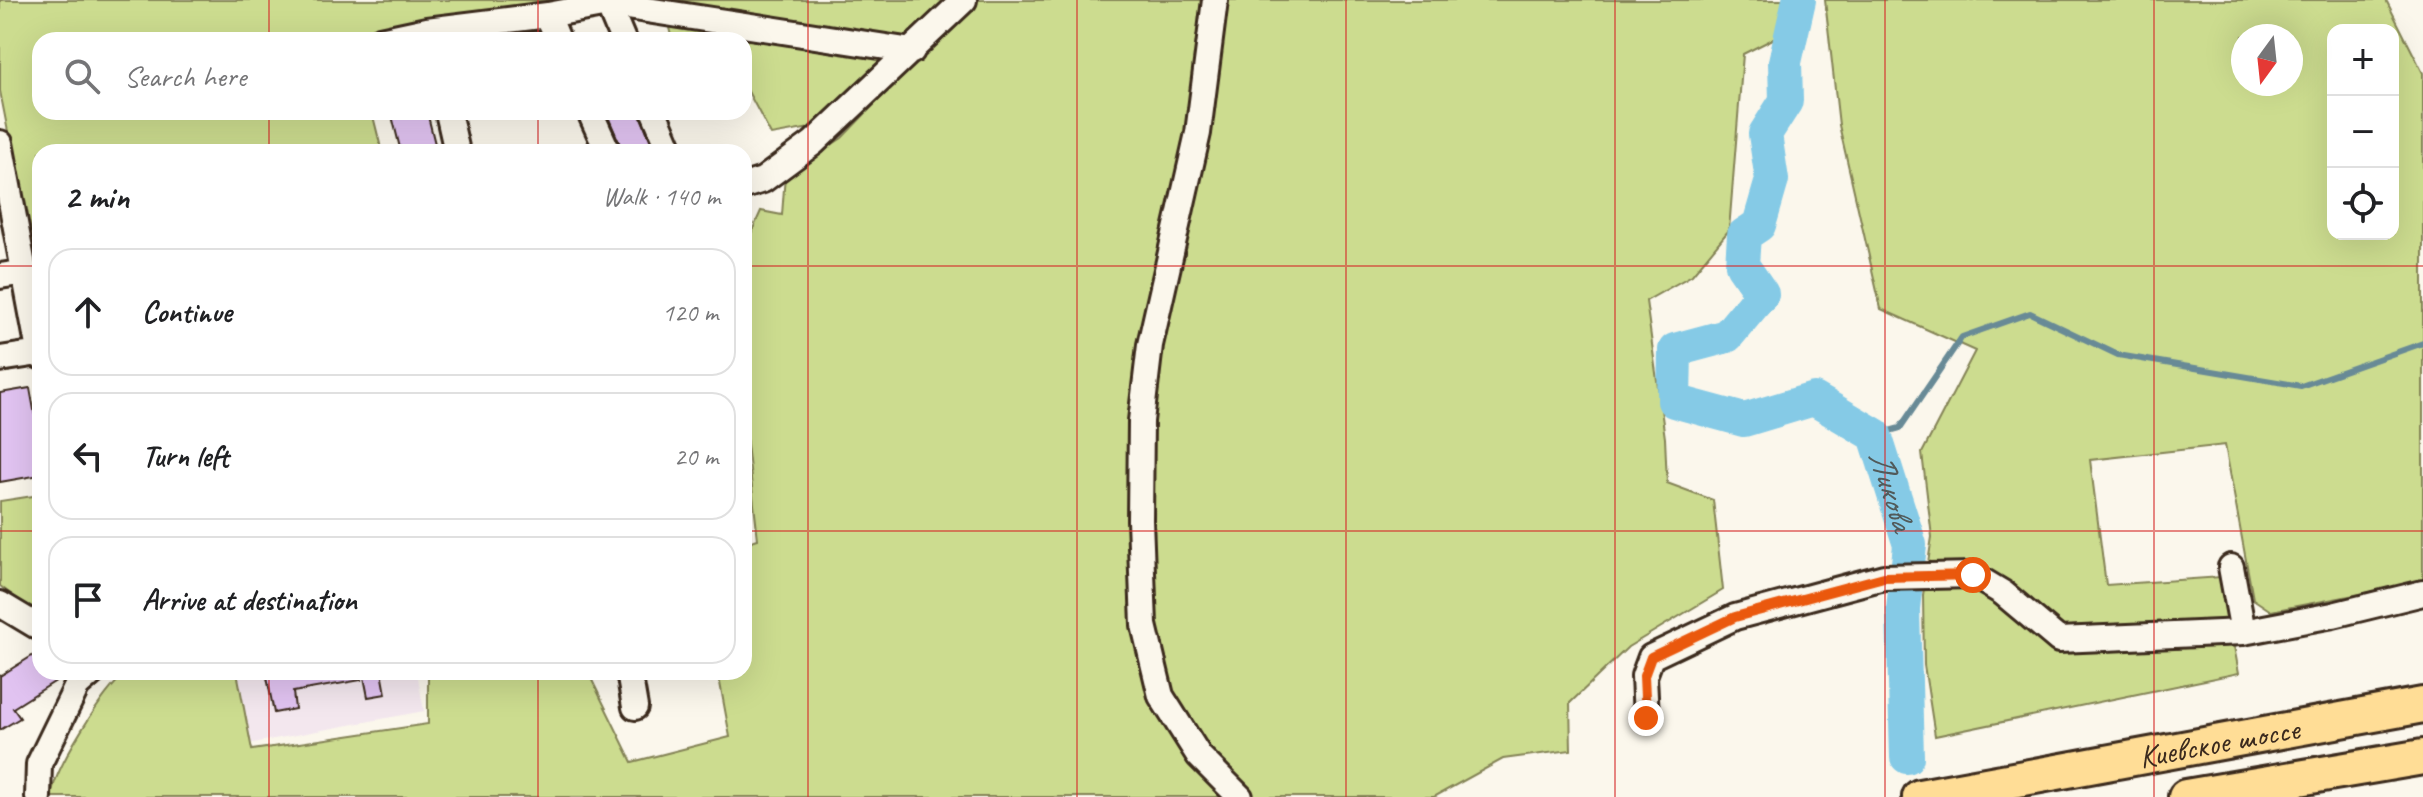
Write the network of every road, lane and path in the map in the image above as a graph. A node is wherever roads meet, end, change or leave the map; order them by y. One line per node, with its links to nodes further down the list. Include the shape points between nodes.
1 (964, 0): 8 (street)
2 (1215, 0): 34 (street, via 1198,133 1150,345 1141,421 1140,520 1144,625 1161,696 1199,756)
3 (608, 4): 4 (street); 7 (street); 8 (street)
4 (548, 15): 5 (street); 6 (street)
5 (444, 32)
6 (555, 32)
7 (620, 32)
8 (912, 51): 16 (street, via 813,143)
9 (450, 120): 13 (street)
10 (594, 120): 14 (street)
11 (657, 120): 15 (street)
12 (0, 143): 17 (street)
13 (455, 144)
14 (604, 144)
15 (668, 144)
16 (752, 183)
17 (26, 272): 18 (street); 19 (street)
18 (0, 276)
19 (32, 310)
20 (32, 355): 21 (street)
21 (0, 359)
22 (2231, 567): 26 (street)
23 (2423, 593): 26 (street)
24 (0, 604): 25 (street)
25 (32, 623)
26 (2243, 632): 31 (street, via 2059,640 1973,575 1884,577 1735,617 1651,657 1644,676)
27 (79, 680): 33 (street, via 39,764)
28 (630, 680): 30 (street)
29 (2423, 705): 35 (highway, Киевское шоссе)
30 (635, 707)
31 (1646, 718)
32 (2423, 757): 36 (highway, Киевское шоссе)
33 (38, 797)
34 (1240, 797)
35 (1920, 797)
36 (2186, 797)

